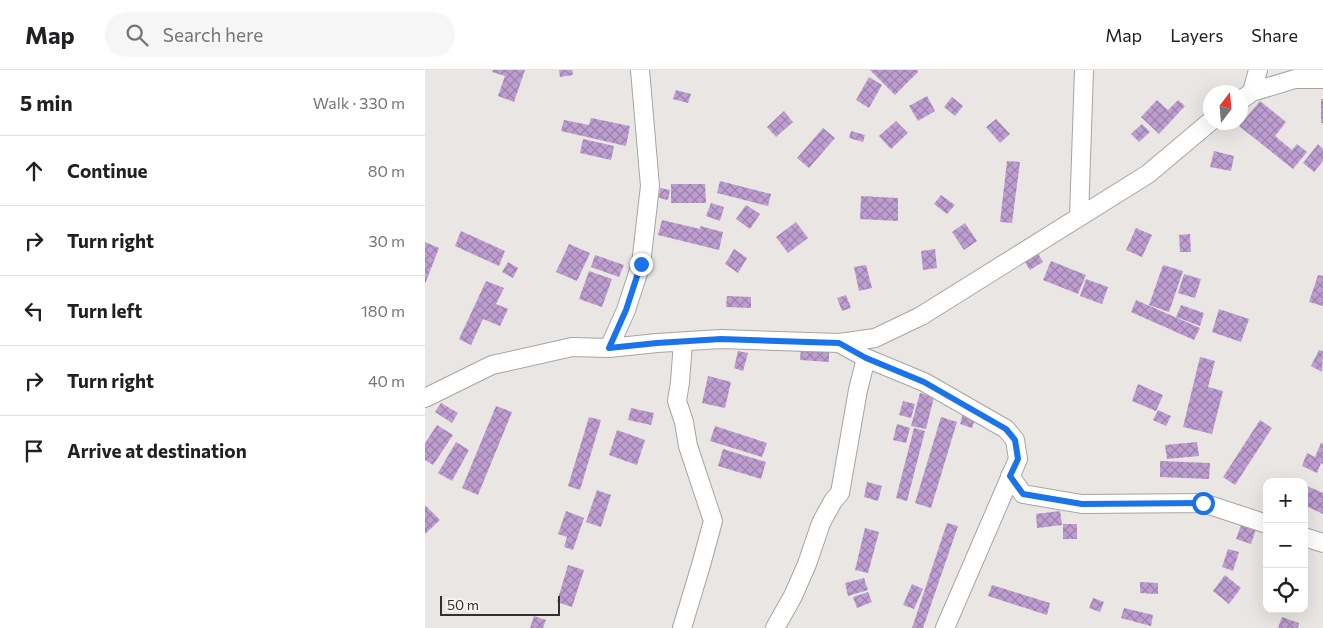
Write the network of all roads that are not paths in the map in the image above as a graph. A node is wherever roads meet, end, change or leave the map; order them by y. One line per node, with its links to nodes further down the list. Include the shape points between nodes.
1 (639, 70): 11 (street, via 650,186 648,206 641,264)
2 (1084, 70): 8 (street)
3 (1258, 70): 5 (street)
4 (1323, 79): 6 (street, via 1295,79)
5 (1248, 92)
6 (1248, 95)
7 (1203, 128): 8 (street, via 1148,174)
8 (1079, 217): 10 (street, via 921,316 875,338)
9 (683, 342): 10 (street, via 721,339); 11 (street); 18 (street, via 677,401 713,521)
10 (839, 343): 12 (street)
11 (609, 348): 13 (street, via 572,347 492,365)
12 (866, 358): 14 (street, via 924,382 1006,429 1015,440 1018,459); 19 (street, via 840,493 821,523 793,596)
13 (425, 398)
14 (1010, 476): 15 (street, via 1023,494 1082,504 1203,503); 20 (street)
15 (1264, 523)
16 (1308, 538): 17 (street)
17 (1323, 543)
18 (682, 628)
19 (775, 628)
20 (945, 628)

